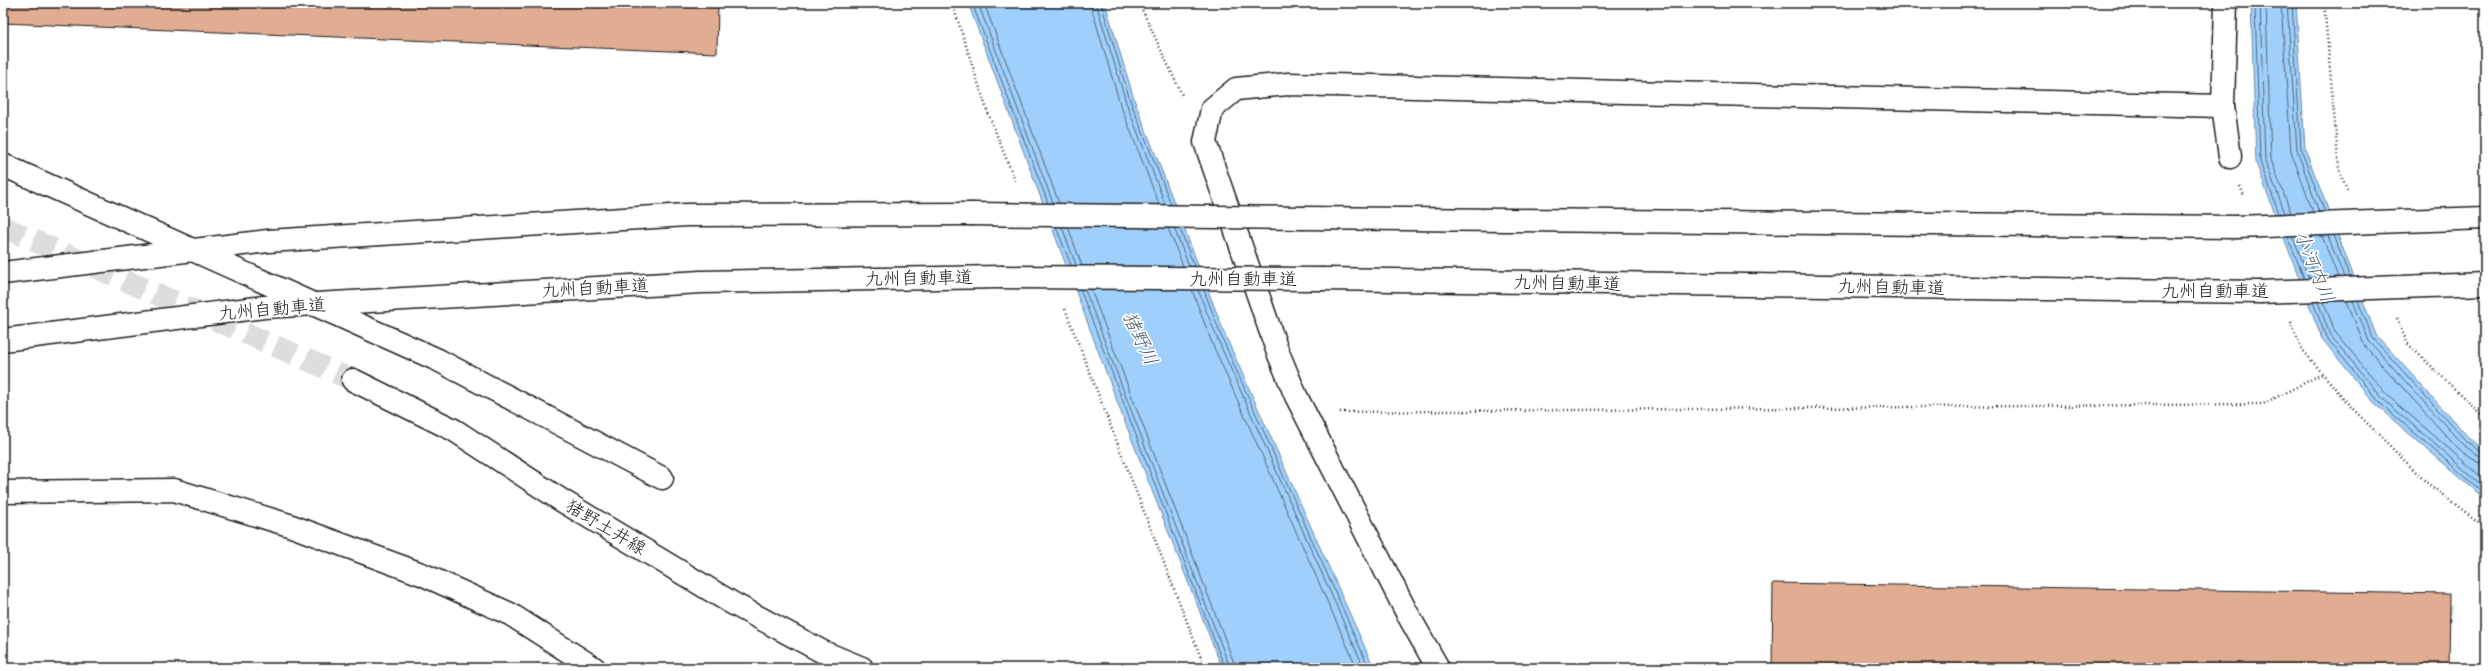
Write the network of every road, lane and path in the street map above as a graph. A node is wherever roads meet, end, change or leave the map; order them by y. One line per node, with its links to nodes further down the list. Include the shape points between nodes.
1 (952, 3): 10 (path, via 988,112)
2 (1139, 3): 6 (path)
3 (2226, 3): 5 (main road)
4 (2324, 3): 9 (path)
5 (2223, 106): 6 (main road, via 1288,84 1236,89 1212,109); 7 (main road)
6 (1205, 142): 20 (main road, via 1277,350)
7 (2230, 157)
8 (3, 165): 22 (main road, via 438,360)
9 (2340, 169)
10 (1017, 187)
11 (2485, 218): 12 (main road, bridge, via 2236,227 971,214 687,215 268,241)
12 (3, 272)
13 (2485, 284): 15 (main road, 九州自動車道, bridge, via 2260,292 1002,277 701,282 264,307)
14 (1064, 305): 27 (path)
15 (3, 340)
16 (2407, 343): 21 (path)
17 (2301, 348): 18 (path)
18 (2322, 374): 20 (path, via 2263,404); 24 (path, via 2426,482)
19 (353, 380): 26 (main road, 猪野土井線, via 454,430 561,500 732,603 823,652)
20 (1304, 413): 28 (main road)
21 (2485, 418)
22 (662, 478)
23 (3, 492): 25 (main road, via 174,490 282,522 424,575 510,614)
24 (2485, 527)
25 (594, 668)
26 (862, 668)
27 (1205, 668)
28 (1438, 668)

